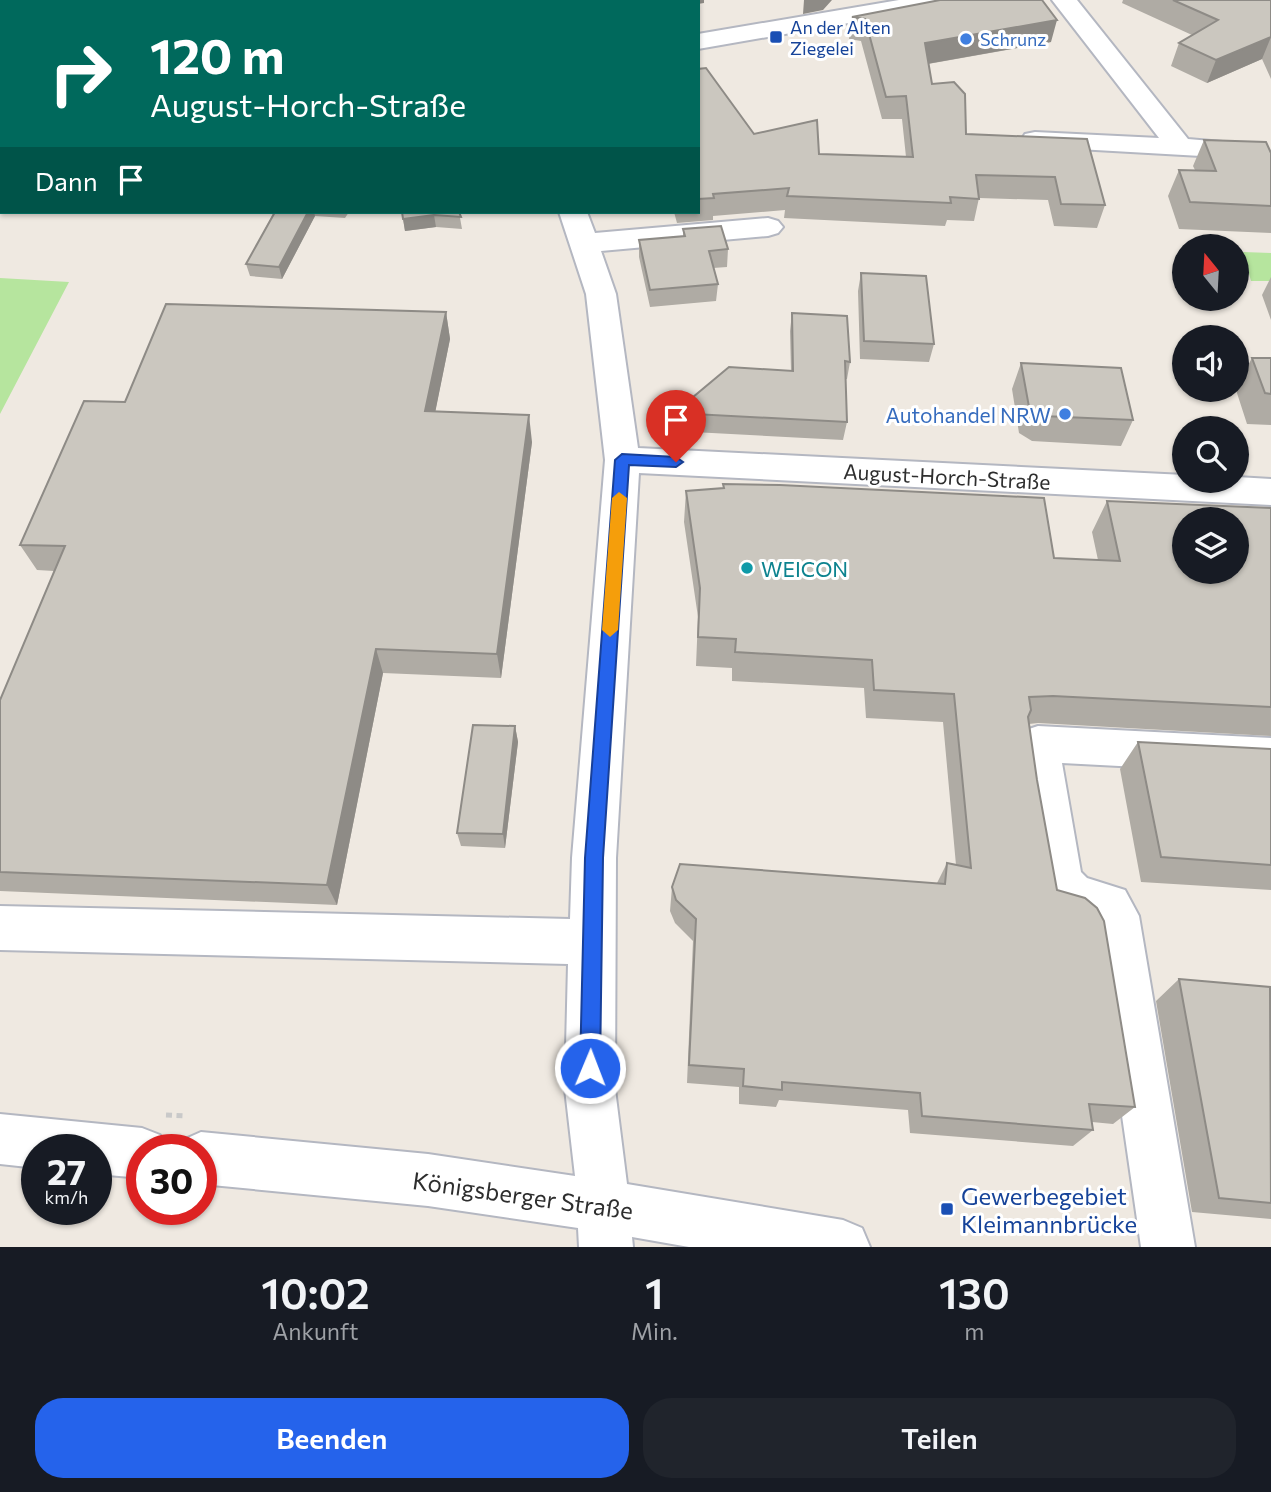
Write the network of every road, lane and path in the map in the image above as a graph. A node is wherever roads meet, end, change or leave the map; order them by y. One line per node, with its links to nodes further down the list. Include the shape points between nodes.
1 (1064, 0): 5 (street)
2 (915, 2): 3 (street)
3 (700, 42)
4 (1023, 140): 5 (street)
5 (1180, 147): 6 (street)
6 (1236, 150)
7 (768, 227): 8 (street)
8 (578, 228): 9 (street, via 601,294)
9 (622, 460): 10 (street, August-Horch-Straße); 13 (street)
10 (1271, 492)
11 (1271, 756): 19 (street, via 1038,744 1060,876 1079,899 1109,905 1116,916)
12 (0, 928): 13 (street)
13 (592, 942): 17 (street, via 590,1089)
14 (0, 1139): 15 (street)
15 (126, 1151)
16 (217, 1160): 17 (street, Königsberger Straße, via 428,1180)
17 (604, 1226): 18 (street, Königsberger Straße)
18 (843, 1247)
19 (1168, 1247)

